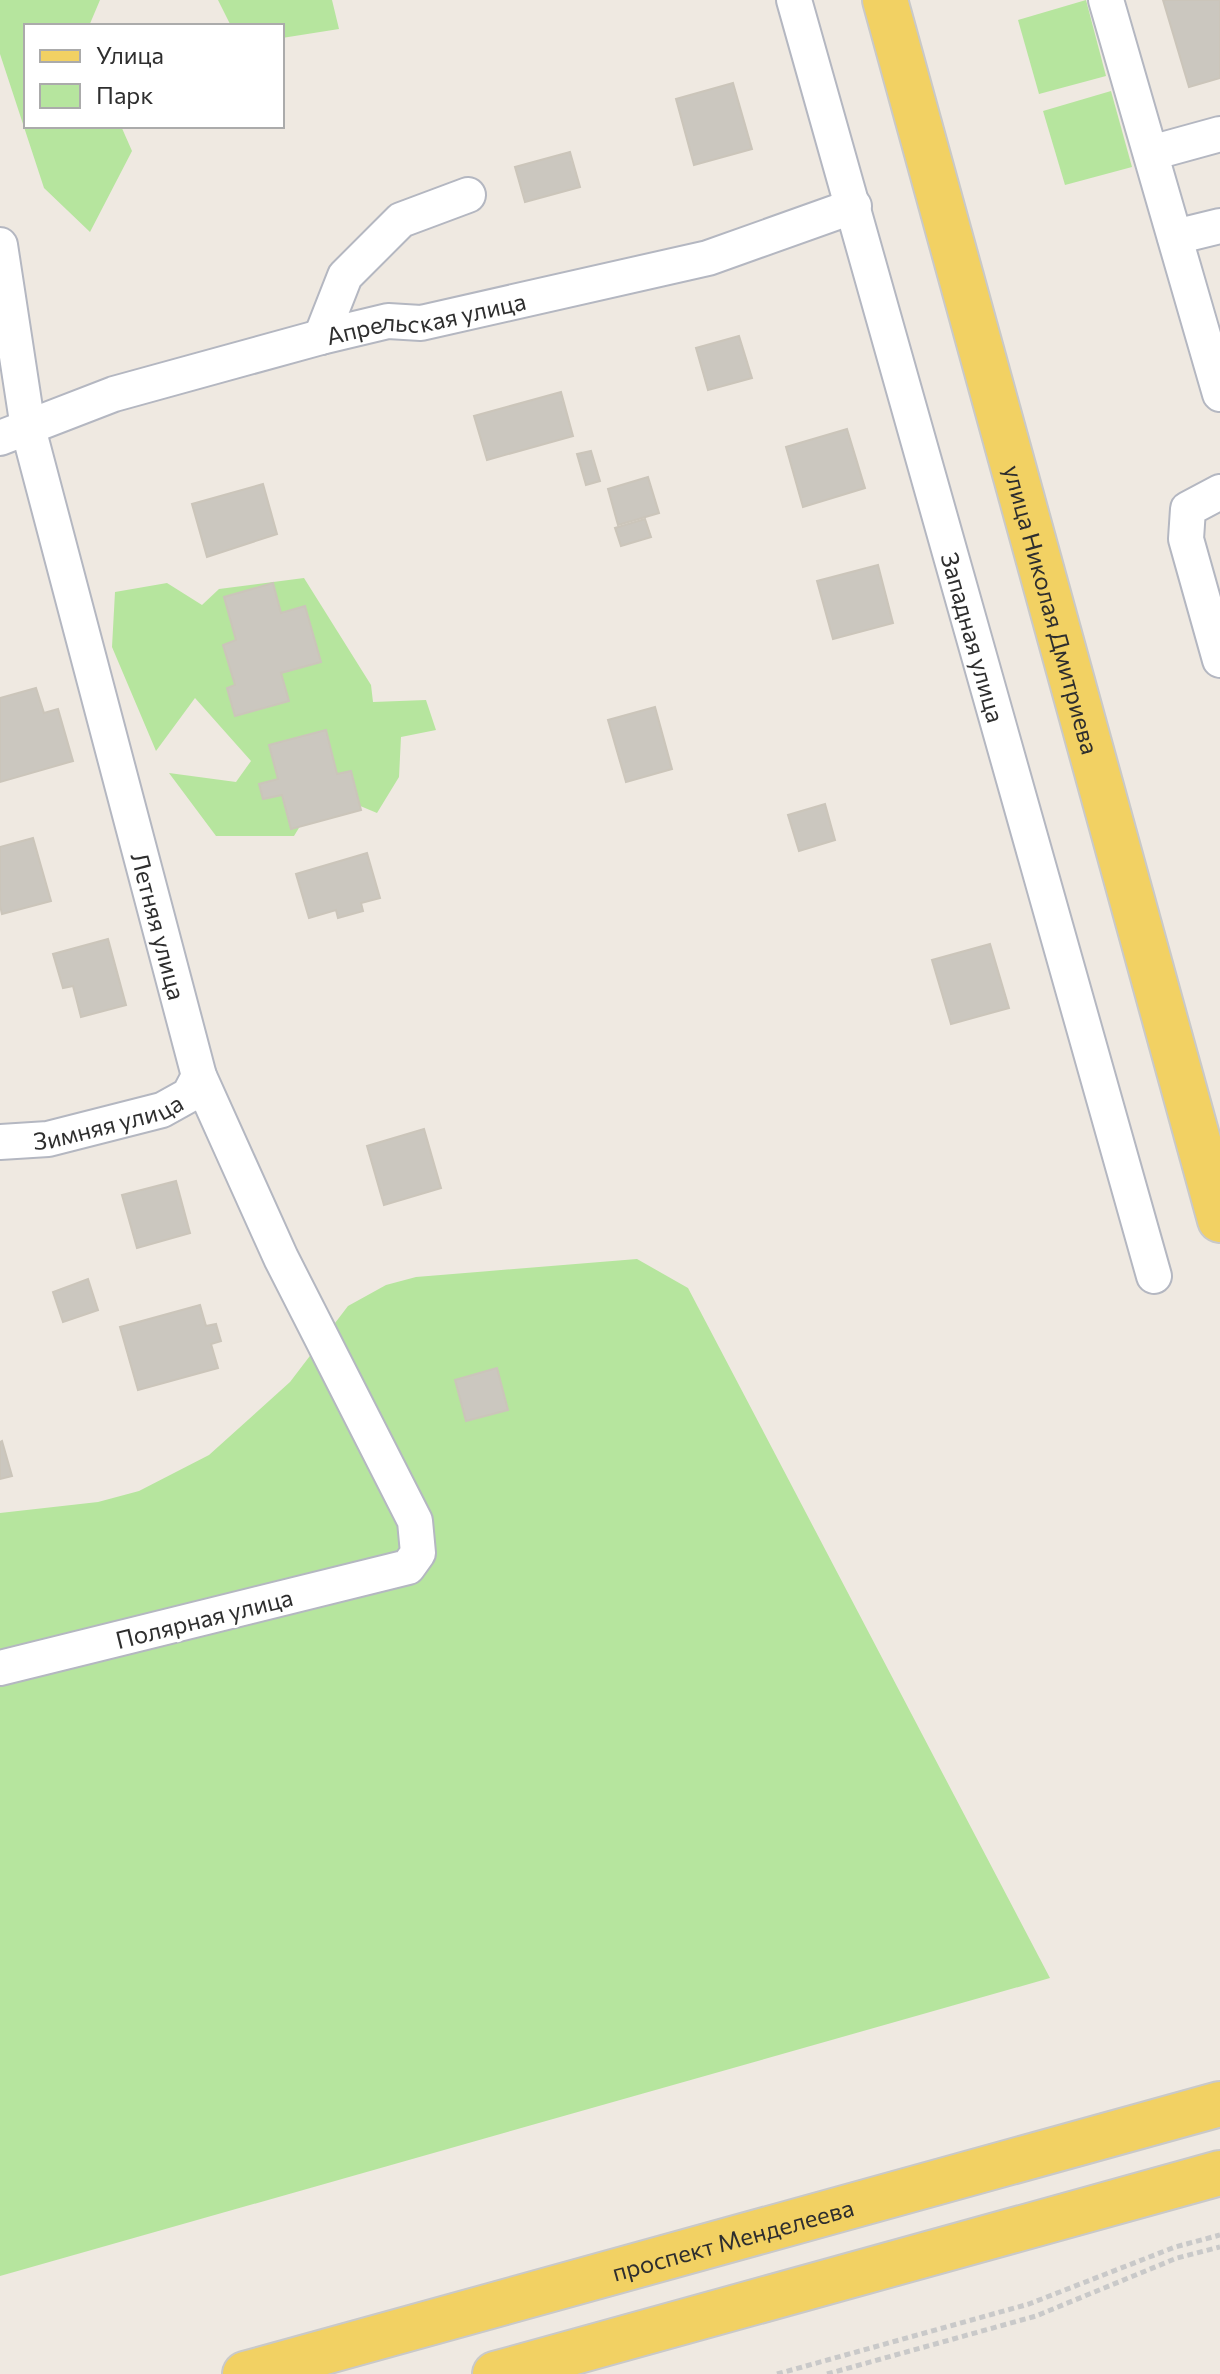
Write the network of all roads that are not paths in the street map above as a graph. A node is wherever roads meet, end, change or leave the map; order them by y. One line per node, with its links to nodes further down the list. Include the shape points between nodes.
1 (794, 0): 7 (street, Западная улица)
2 (885, 0): 18 (main road, улица Николая Дмитриева)
3 (1106, 0): 5 (street)
4 (1220, 134): 5 (street)
5 (1151, 153): 9 (street)
6 (468, 195): 11 (street, via 401,220 345,276)
7 (854, 206): 11 (street, Апрельская улица, via 708,258 421,323 388,321); 19 (street, Западная улица)
8 (1220, 226): 9 (street)
9 (1175, 237): 12 (street)
10 (0, 245): 13 (street, Летняя улица)
11 (321, 337): 13 (street, Апрельская улица, via 114,394)
12 (1220, 394)
13 (14, 433): 16 (street, Летняя улица)
14 (1220, 492): 15 (street, via 1188,509 1186,539)
15 (1220, 660)
16 (199, 1076): 17 (street, Зимняя улица, via 189,1095 162,1110 48,1139); 20 (street, Летняя улица, via 281,1258 415,1521 418,1553)
17 (0, 1142)
18 (1220, 1220)
19 (1154, 1276)
20 (408, 1567): 21 (street, Полярная улица)
21 (0, 1668)
22 (1220, 2104): 24 (main road, проспект Менделеева)
23 (1220, 2173): 25 (main road)
24 (245, 2374)
25 (495, 2374)

